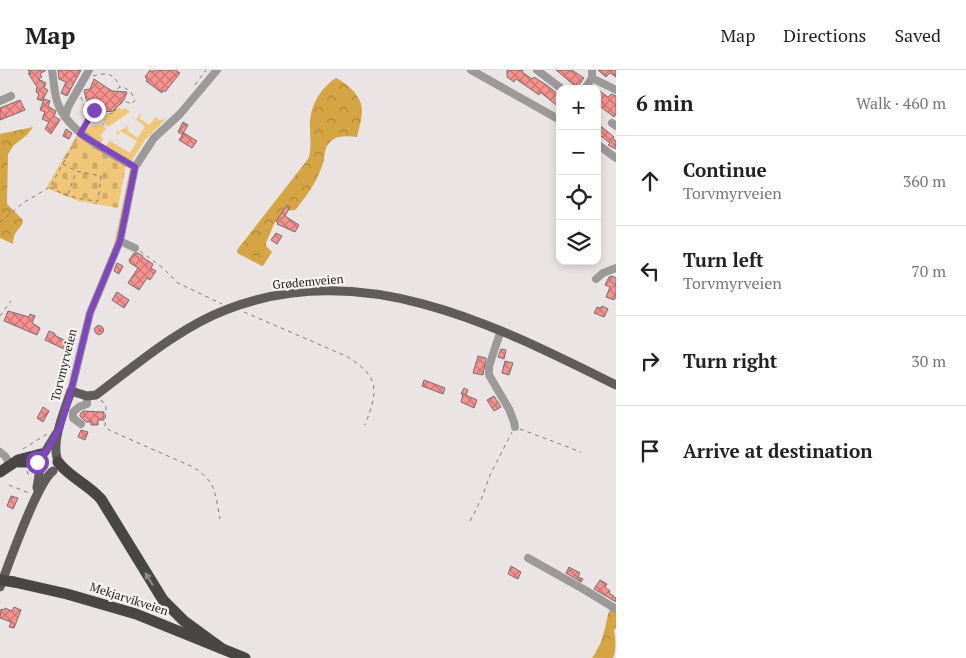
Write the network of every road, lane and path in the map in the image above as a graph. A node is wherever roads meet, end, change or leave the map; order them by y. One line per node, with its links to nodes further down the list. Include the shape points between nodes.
1 (52, 70): 15 (street, via 58,104)
2 (217, 70): 23 (street, Torvmyrveien, via 180,114 154,138)
3 (471, 70): 16 (street)
4 (537, 70): 7 (street)
5 (89, 73): 8 (path, via 110,74); 15 (street)
6 (592, 74): 9 (street)
7 (557, 85)
8 (120, 87): 10 (path); 19 (path, via 132,92 134,102 124,101 115,109 116,112 100,113 94,109)
9 (616, 90)
10 (114, 91)
11 (81, 92): 14 (path)
12 (11, 96): 13 (street)
13 (0, 101)
14 (88, 114)
15 (65, 117): 19 (street)
16 (556, 118)
17 (102, 123): 18 (path)
18 (107, 129)
19 (80, 134): 22 (path); 23 (street)
20 (601, 147): 21 (street)
21 (616, 158)
22 (63, 164): 24 (path); 25 (path)
23 (135, 167): 28 (street, Torvmyrveien)
24 (76, 171): 26 (path); 26 (path, via 101,176 98,201)
25 (50, 187): 26 (path); 27 (path, via 22,203)
26 (68, 195)
27 (0, 222)
28 (120, 241): 29 (street); 37 (street, Torvmyrveien, via 90,313)
29 (135, 248): 33 (path, via 178,283)
30 (616, 268): 31 (street)
31 (596, 279)
32 (11, 301): 34 (path)
33 (230, 308): 35 (main road, Grødemveien, via 291,293 348,290 411,301); 38 (main road, Grødemveien, via 183,332); 40 (path, via 356,362 372,380 374,388 374,401)
34 (0, 316)
35 (502, 330): 36 (main road, Grødemveien); 41 (street, via 489,375 509,409)
36 (616, 385)
37 (71, 391): 38 (main road); 42 (main road, Torvmyrveien)
38 (91, 395): 39 (street, via 87,404 73,412 73,418); 52 (path, via 106,406 105,427 203,473 214,488)
39 (81, 424)
40 (365, 425)
41 (515, 427): 44 (path); 53 (path)
42 (60, 428): 45 (main road, Torvmyrveien); 46 (main road, Torvmyrveien)
43 (0, 452): 47 (street)
44 (581, 452)
45 (43, 453): 46 (main road, via 51,452); 47 (highway); 48 (main road, via 38,459)
46 (56, 463): 48 (main road, via 47,472); 51 (main road, Torvmyrveien); 58 (highway, one-way to 46, via 184,621 163,600 101,499)
47 (10, 464): 48 (highway, via 25,462); 49 (highway)
48 (39, 467): 51 (main road, Torvmyrveien, via 40,475)
49 (0, 472)
50 (9, 485): 51 (path)
51 (33, 496): 56 (main road, Torvmyrveien)
52 (220, 519)
53 (470, 521)
54 (528, 558): 57 (street)
55 (0, 580): 58 (highway, Mekjarvikveien, bridge, via 68,594 136,614)
56 (0, 587)
57 (616, 609)
58 (221, 648): 59 (highway, Mekjarvikveien)
59 (245, 658)

